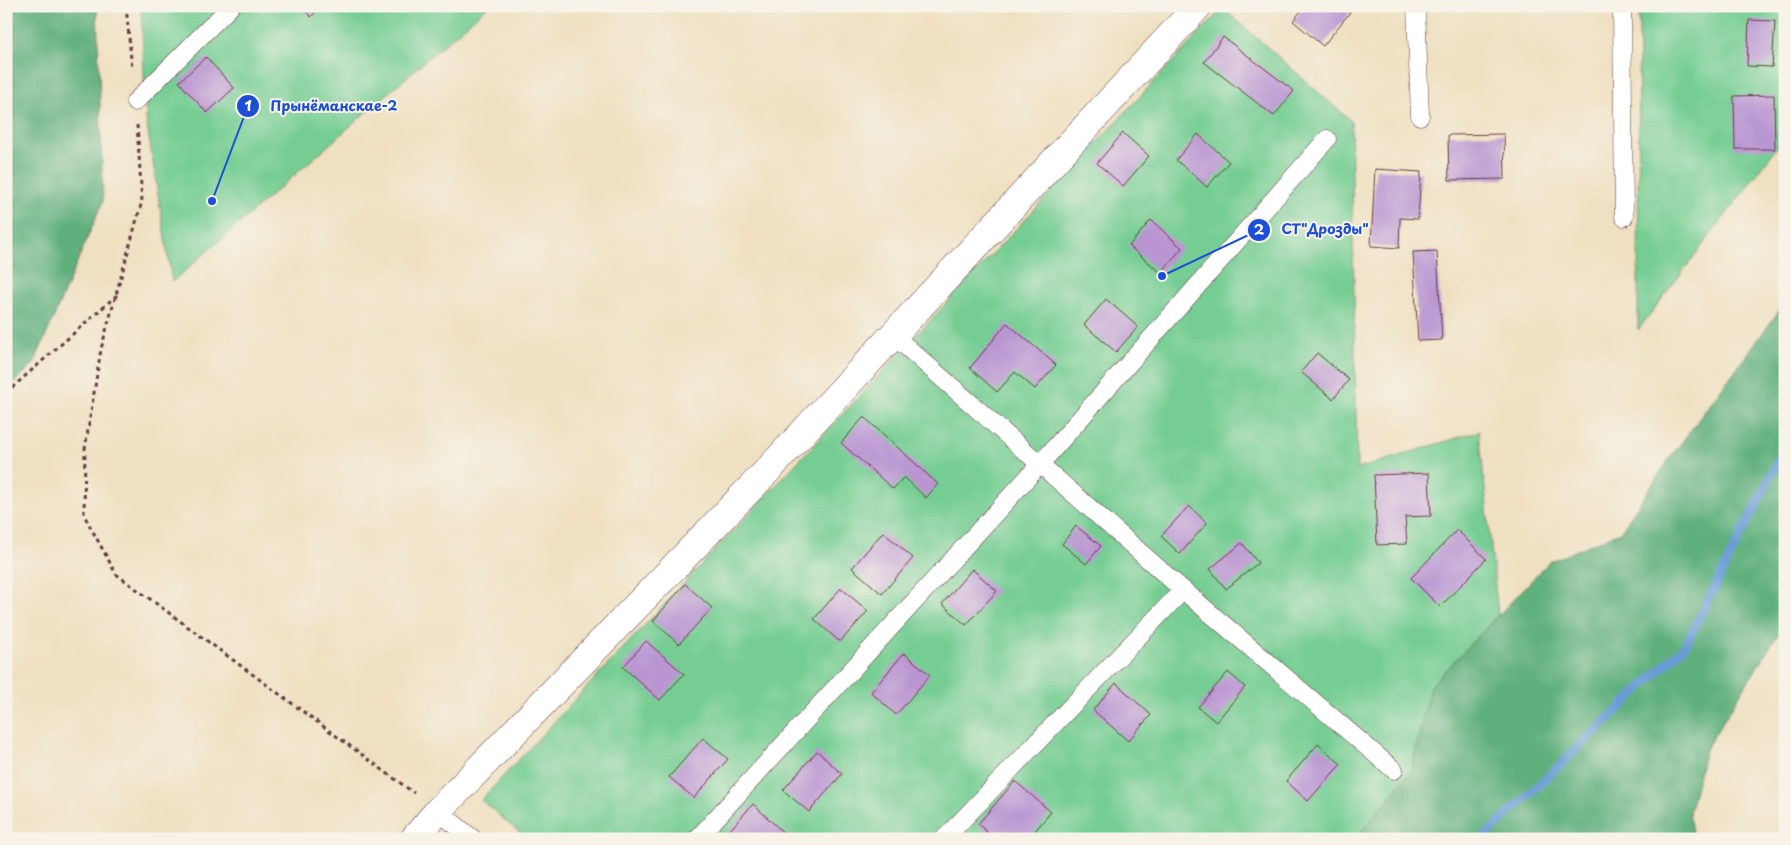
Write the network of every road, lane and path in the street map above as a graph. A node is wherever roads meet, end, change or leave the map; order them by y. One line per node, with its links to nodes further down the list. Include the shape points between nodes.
1 (126, 6): 6 (path)
2 (231, 6): 6 (lane)
3 (1198, 6): 11 (street)
4 (1416, 6): 7 (lane)
5 (1622, 6): 9 (lane)
6 (135, 102): 10 (path, via 142,200)
7 (1420, 116)
8 (1327, 140): 13 (lane)
9 (1624, 217)
10 (117, 294): 12 (path); 16 (path, via 100,348 85,449 84,515 116,574)
11 (894, 334): 13 (lane); 16 (street, via 770,468)
12 (6, 393)
13 (1041, 463): 14 (lane); 19 (lane)
14 (1183, 590): 15 (lane); 20 (lane)
15 (1394, 770)
16 (438, 811): 17 (street); 18 (lane)
17 (414, 839)
18 (473, 839)
19 (697, 839)
20 (944, 839)

